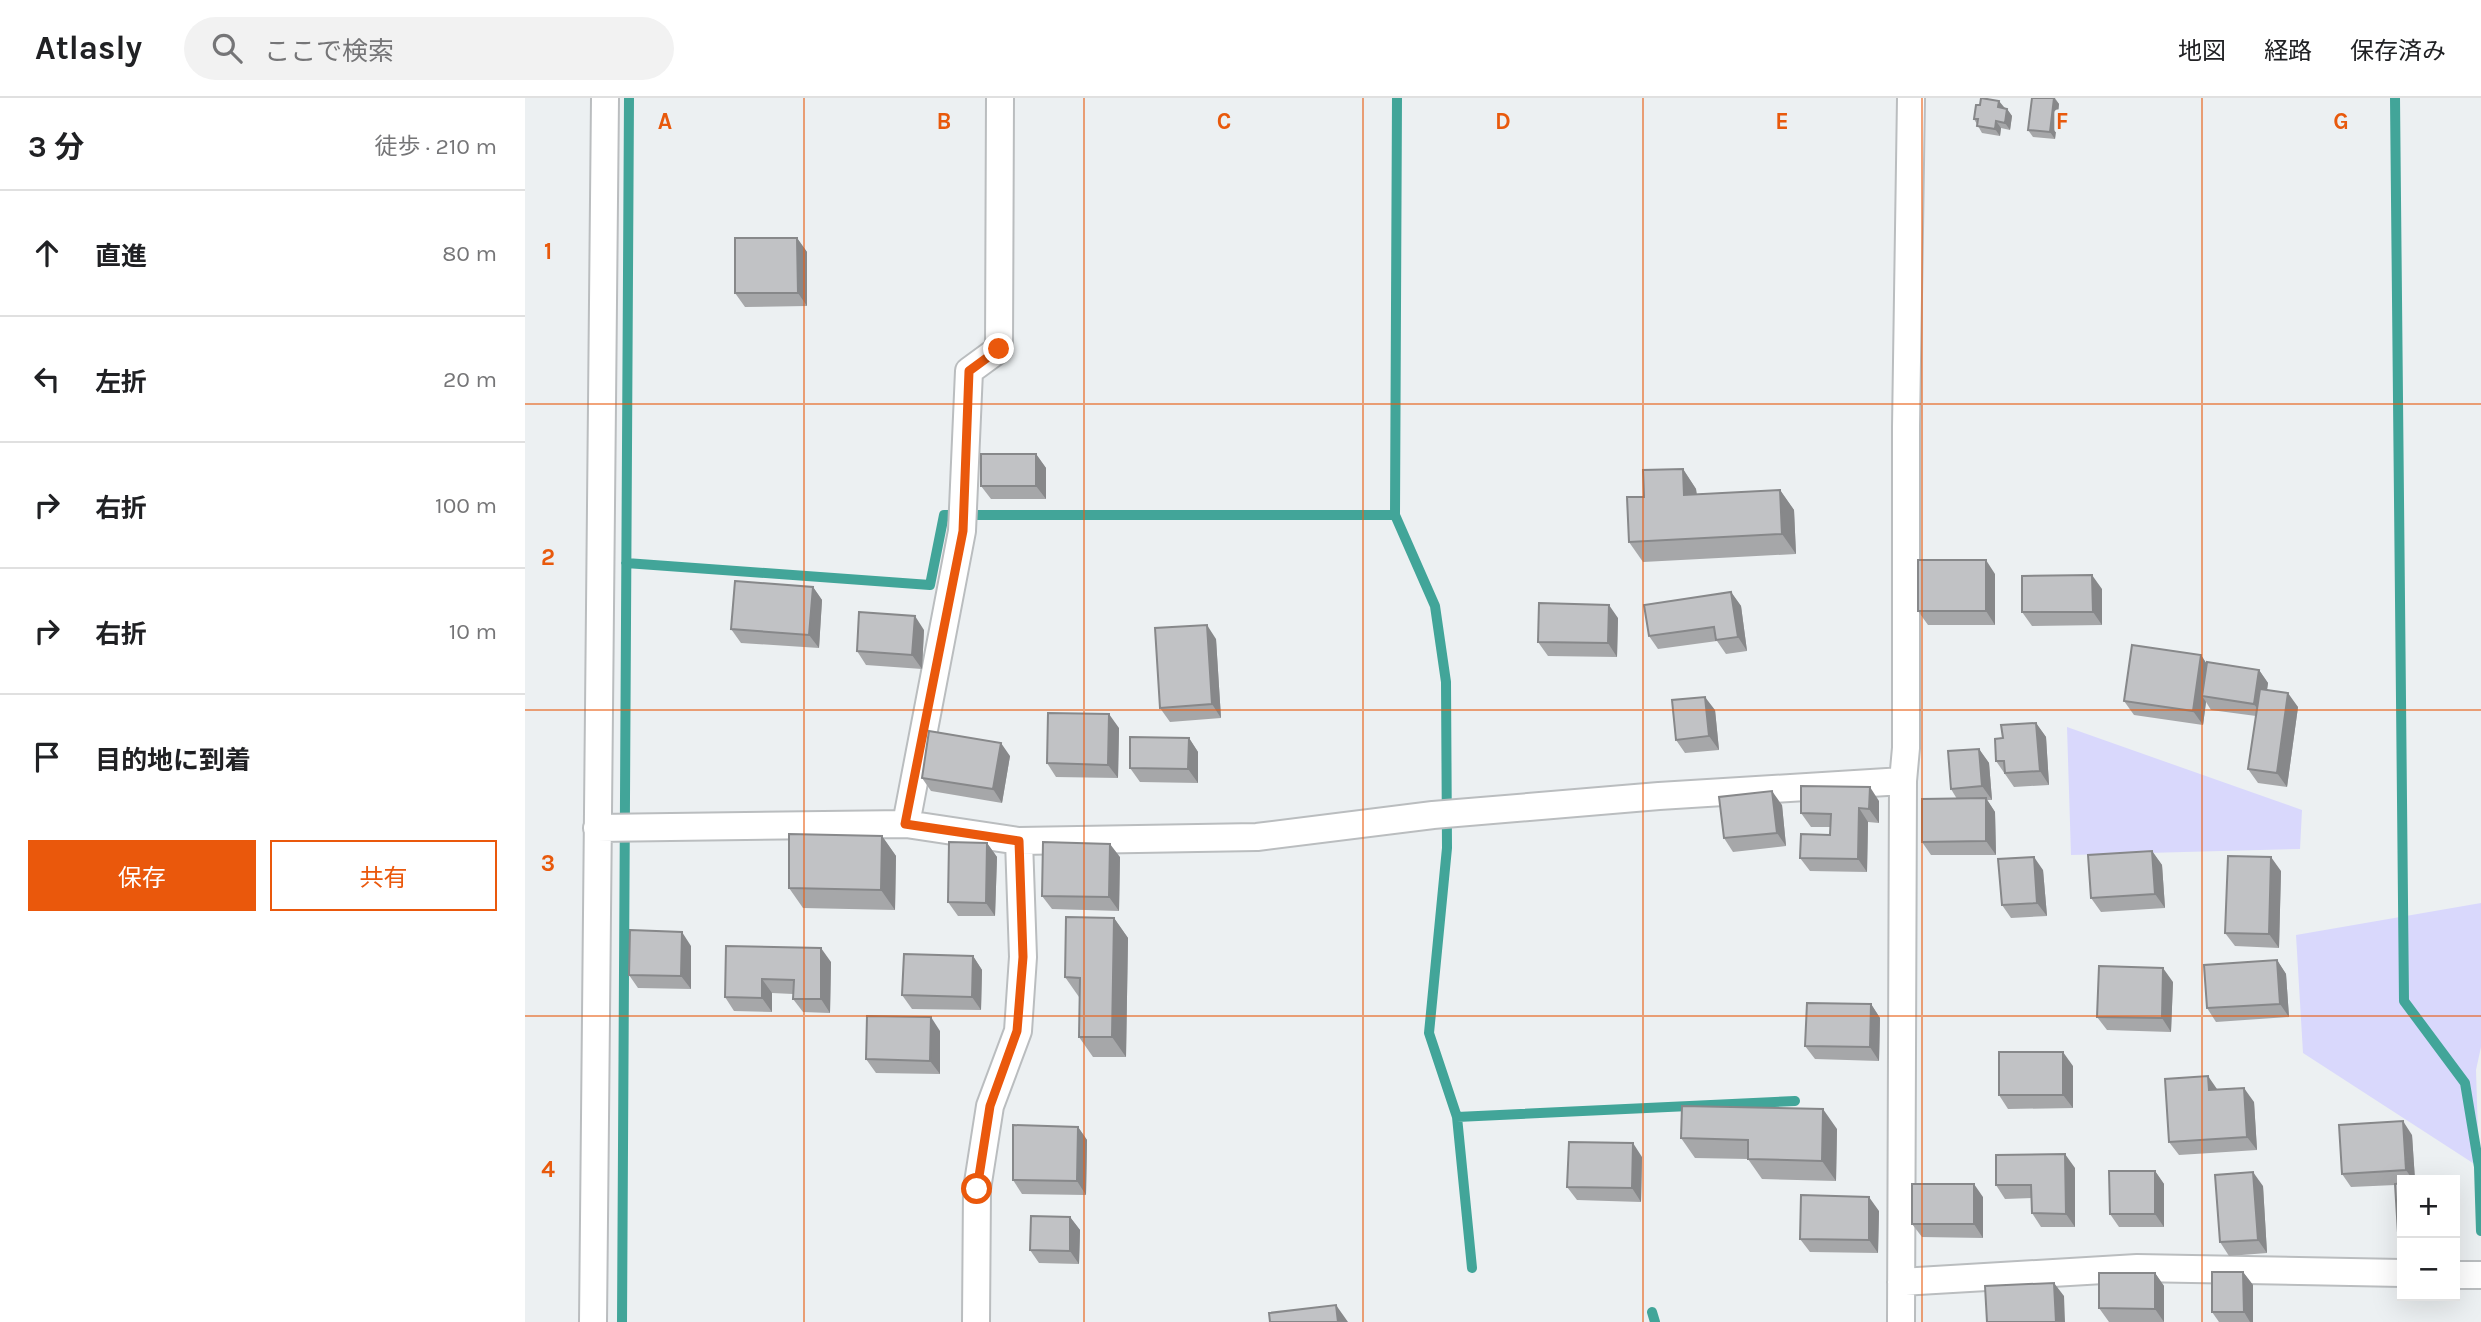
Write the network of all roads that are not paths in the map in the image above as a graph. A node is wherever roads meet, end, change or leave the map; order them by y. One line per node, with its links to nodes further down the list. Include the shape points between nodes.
1 (605, 98): 6 (street)
2 (1000, 98): 5 (street, via 999,349 969,371 963,531)
3 (1911, 98): 4 (street)
4 (1903, 781): 7 (street, via 1445,814 1257,837); 11 (street)
5 (905, 824): 6 (street); 7 (street)
6 (597, 828): 12 (street)
7 (1019, 841): 13 (street, via 1023,957 1017,1031 990,1106 977,1189)
8 (2397, 1273): 11 (street, via 2137,1268)
9 (2460, 1275): 10 (street)
10 (2481, 1275)
11 (1901, 1282): 14 (street)
12 (593, 1322)
13 (976, 1322)
14 (1901, 1322)

